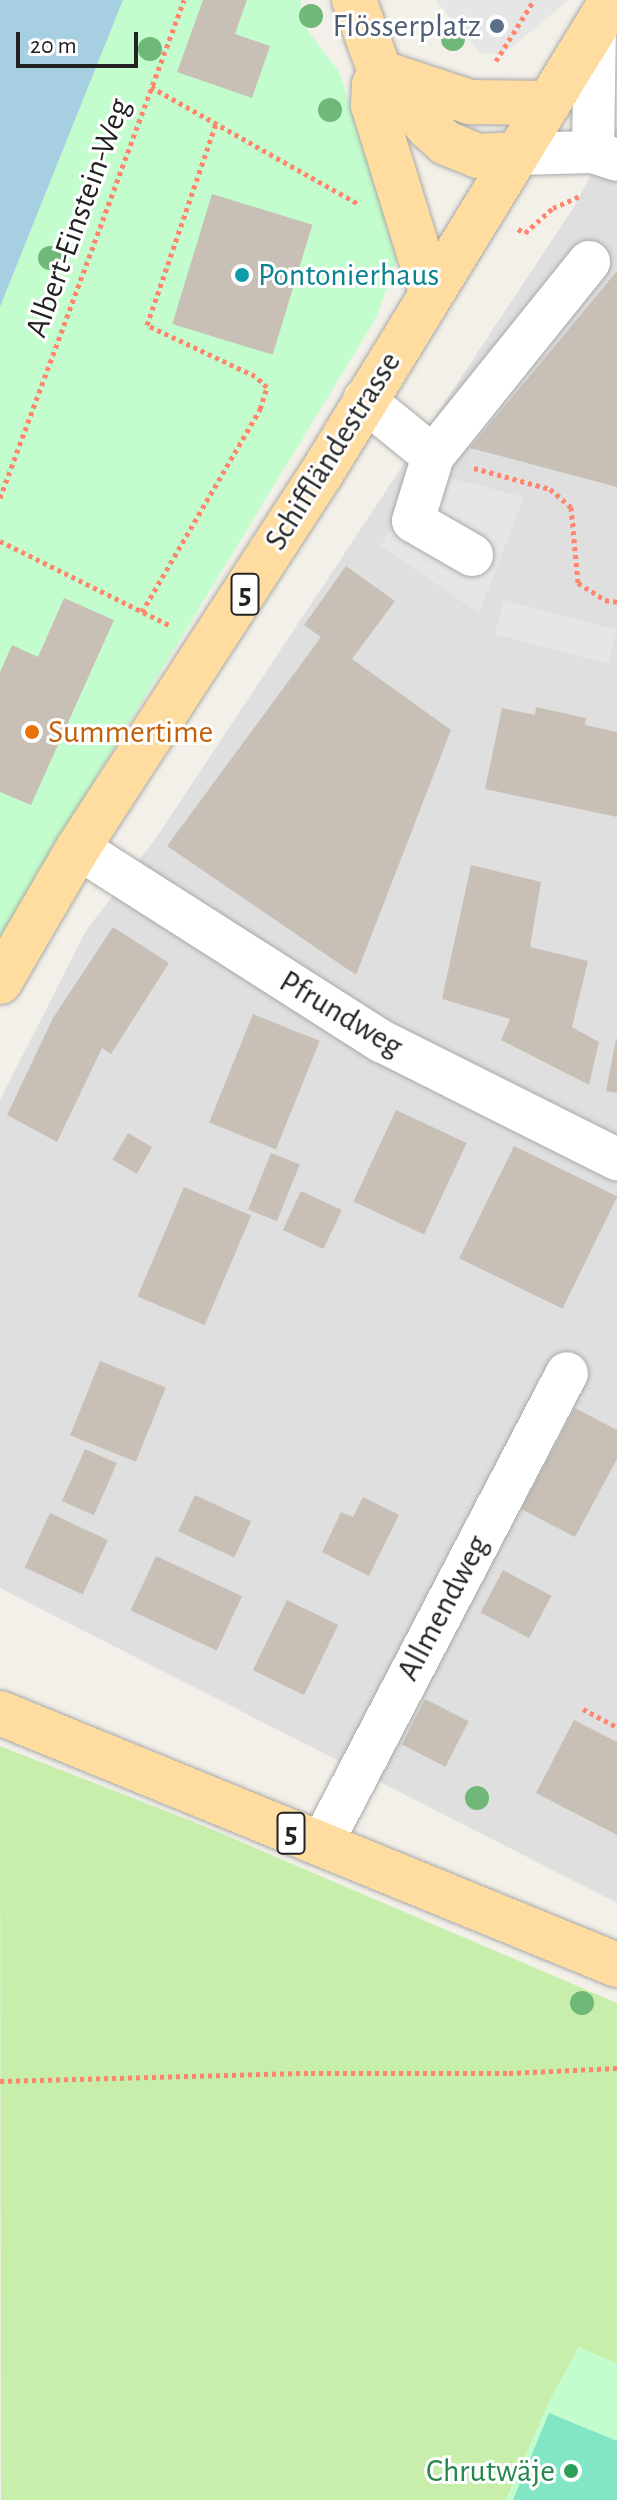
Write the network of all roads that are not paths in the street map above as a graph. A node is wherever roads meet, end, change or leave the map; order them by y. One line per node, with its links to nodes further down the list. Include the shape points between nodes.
1 (354, 0): 3 (main road)
2 (604, 13): 4 (main road, Schiffländestrasse / 5); 6 (street)
3 (380, 72): 4 (main road, via 470,102); 5 (main road, via 446,143 478,156); 8 (main road, via 373,105)
4 (549, 103): 5 (main road, Schiffländestrasse / 5)
5 (517, 154): 6 (street); 8 (main road, Schiffländestrasse / 5)
6 (605, 156)
7 (589, 262): 10 (street)
8 (431, 292): 9 (main road, Schiffländestrasse / 5)
9 (364, 400): 10 (street); 12 (main road, Schiffländestrasse / 5)
10 (433, 456): 11 (street, via 413,521)
11 (472, 555)
12 (78, 848): 13 (main road, Schiffländestrasse / 5); 14 (street, Pfrundweg, via 383,1042)
13 (0, 982)
14 (617, 1159)
15 (567, 1373): 17 (street, Allmendweg)
16 (0, 1713): 17 (main road, 5)
17 (321, 1845): 18 (main road, 5)
18 (617, 1965)

